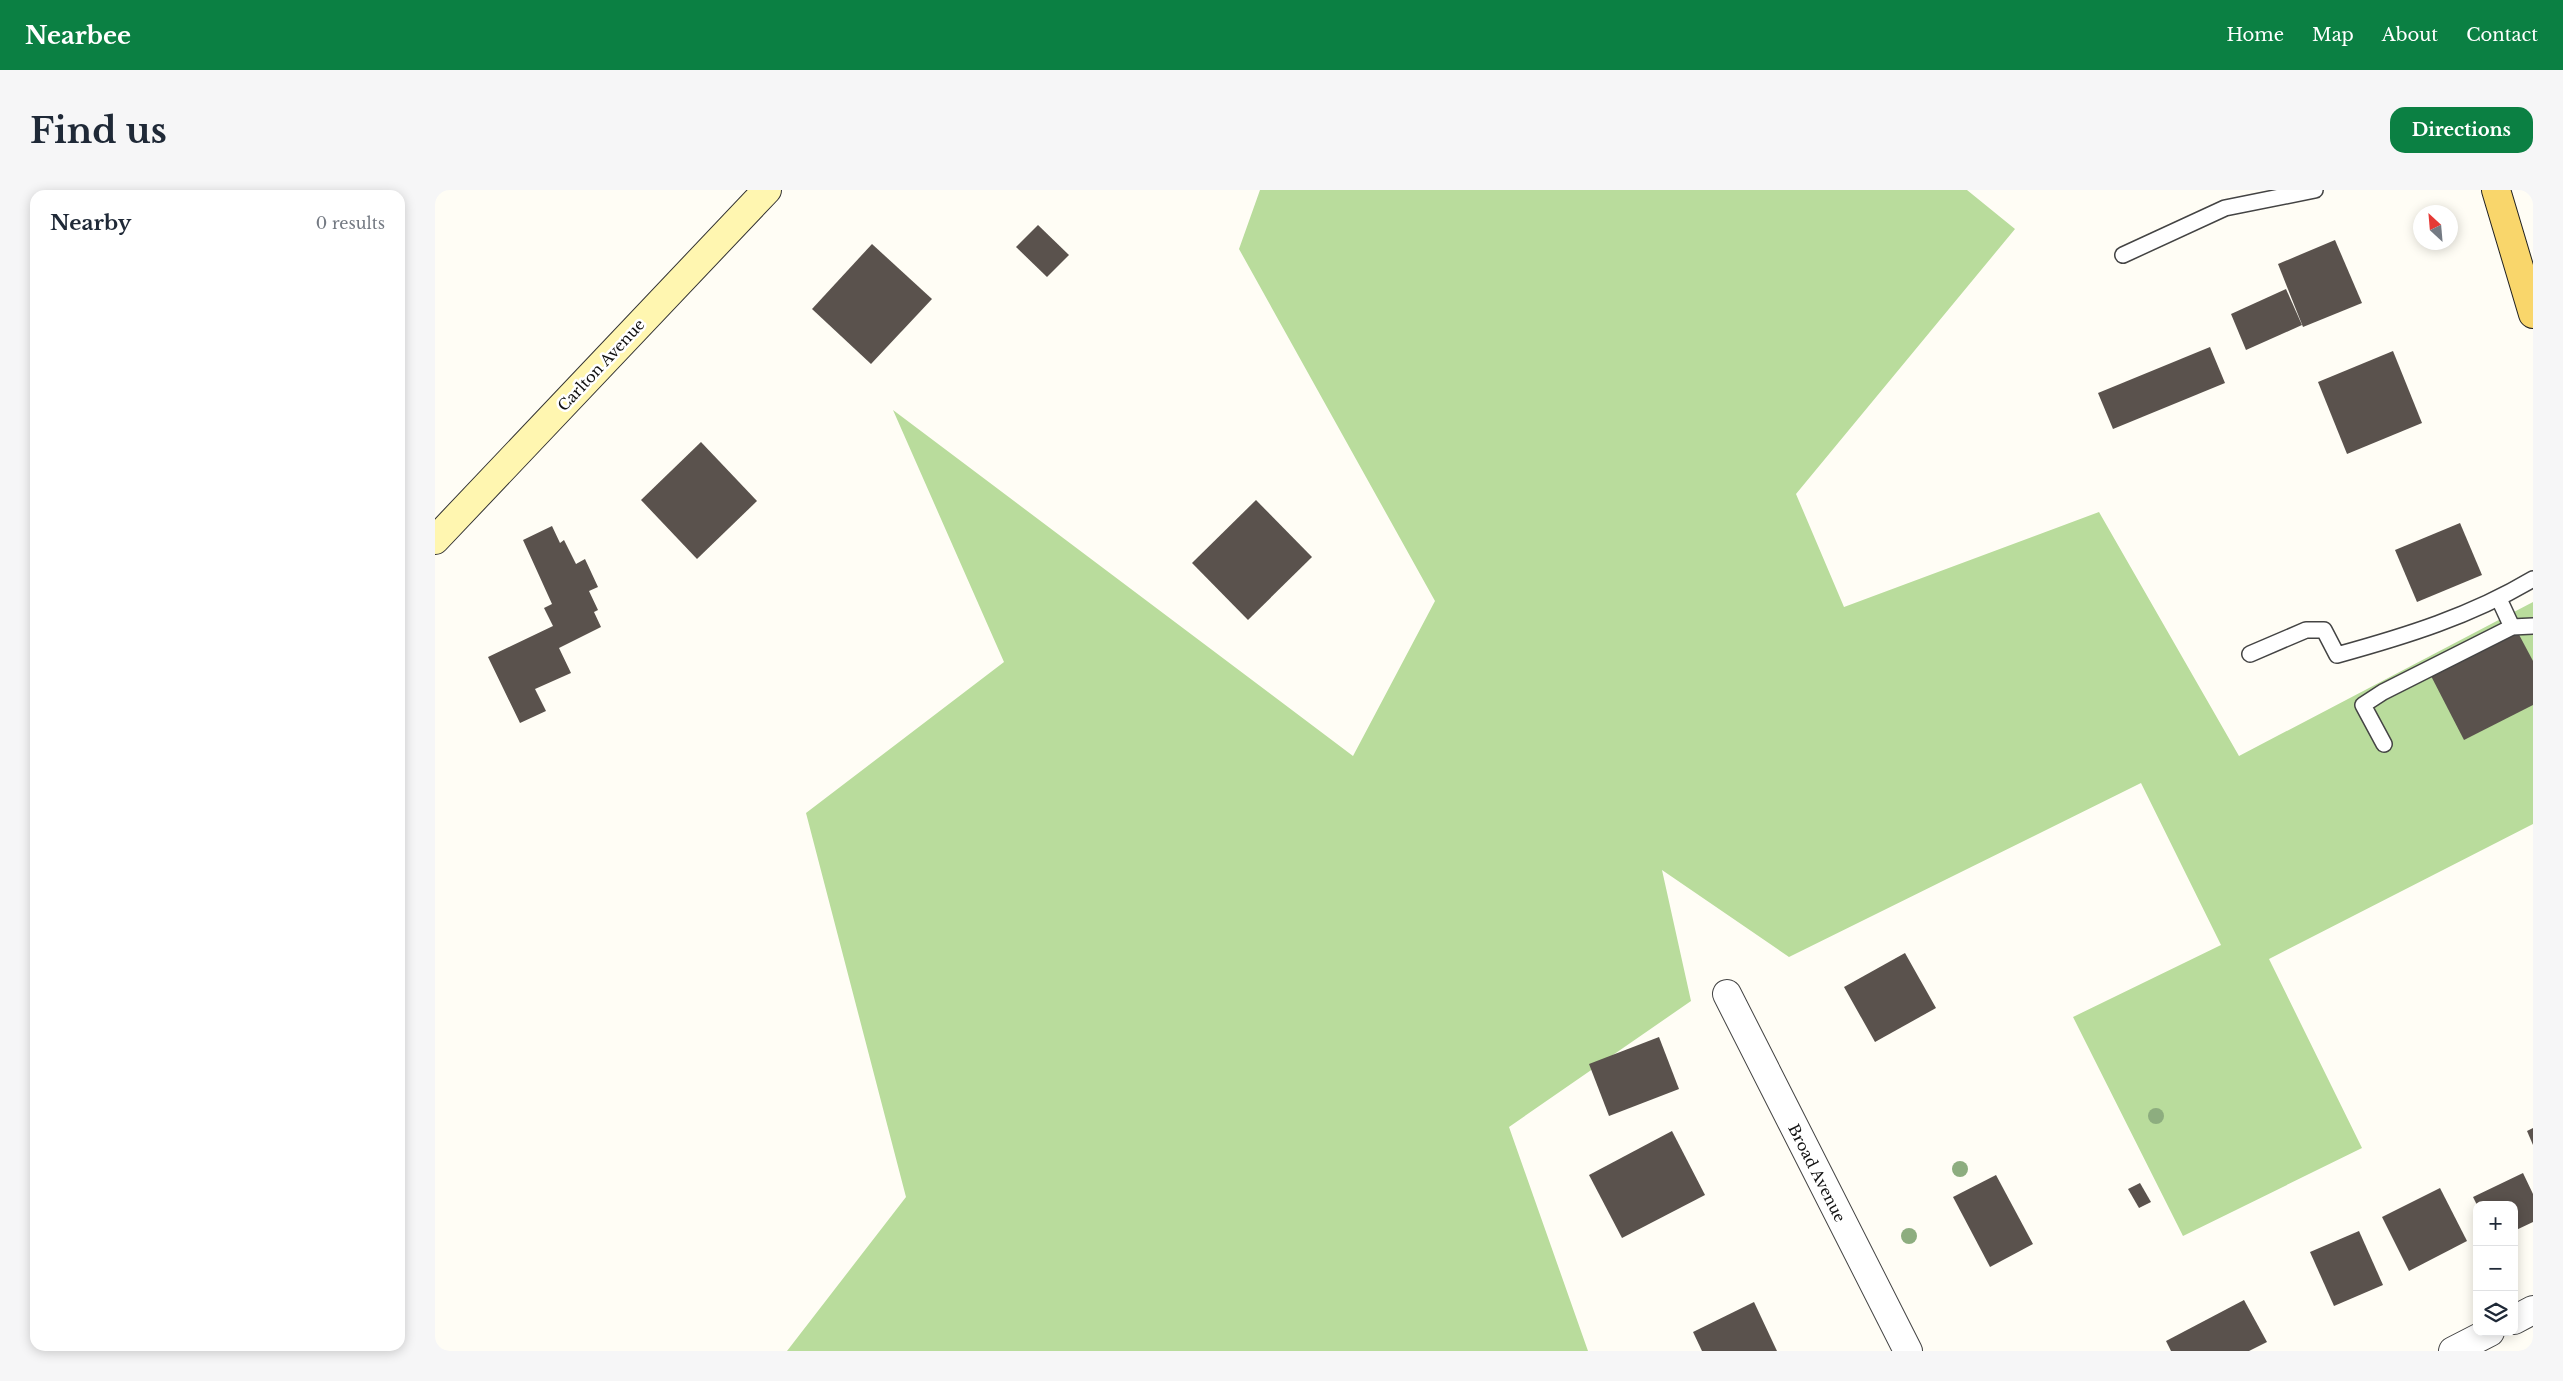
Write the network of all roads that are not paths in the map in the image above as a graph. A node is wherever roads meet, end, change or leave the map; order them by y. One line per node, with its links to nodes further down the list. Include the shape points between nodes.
1 (767, 190): 6 (street, Carlton Avenue)
2 (2315, 190): 4 (lane, via 2225,208)
3 (2496, 190): 5 (main road)
4 (2123, 255)
5 (2533, 314)
6 (435, 540)
7 (2533, 579): 8 (lane)
8 (2499, 599): 10 (lane); 11 (lane, via 2411,635 2337,655 2324,630 2306,630)
9 (2533, 626): 10 (lane)
10 (2512, 627): 12 (lane, via 2363,705)
11 (2250, 654)
12 (2384, 744)
13 (1727, 994): 17 (street, Broad Avenue)
14 (2533, 1310): 15 (street)
15 (2518, 1318)
16 (2482, 1336): 18 (street)
17 (1907, 1351)
18 (2453, 1351)

